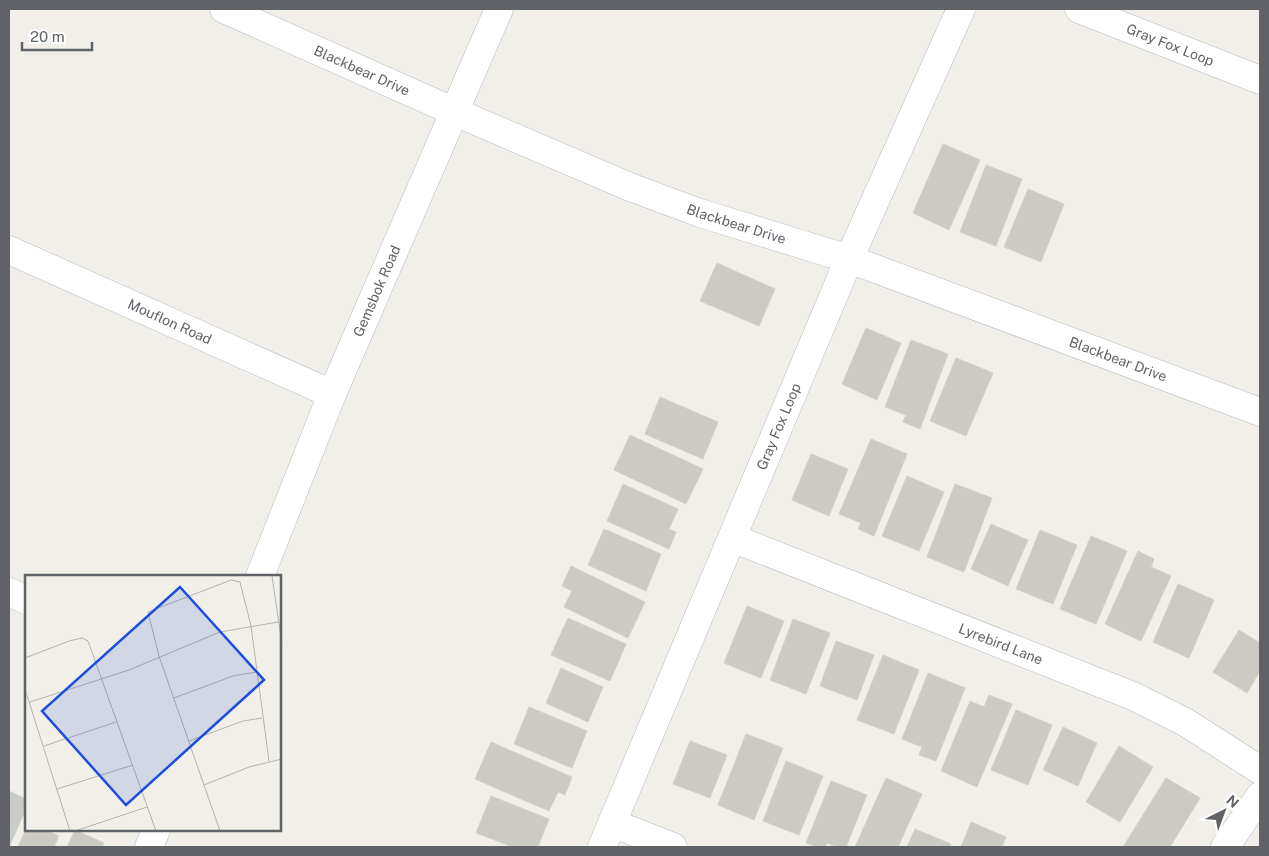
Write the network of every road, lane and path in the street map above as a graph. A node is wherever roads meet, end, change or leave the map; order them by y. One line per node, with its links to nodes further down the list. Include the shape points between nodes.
1 (224, 9): 6 (street, Blackbear Drive)
2 (499, 9): 6 (street, Gemsbok Road)
3 (961, 9): 8 (street, Gray Fox Loop)
4 (1079, 9): 5 (street, Gray Fox Loop)
5 (1260, 80)
6 (455, 112): 8 (street, Blackbear Drive, via 700,213); 9 (street, Gemsbok Road)
7 (9, 250): 9 (street, Mouflon Road)
8 (849, 259): 10 (street, Blackbear Drive); 11 (street, Gray Fox Loop)
9 (332, 394): 12 (street, Gemsbok Road)
10 (1260, 412)
11 (732, 538): 15 (street, Lyrebird Lane, via 1133,696 1185,722); 18 (street, Gray Fox Loop)
12 (260, 575)
13 (9, 592): 14 (street)
14 (25, 600)
15 (1260, 770)
16 (1260, 796): 21 (street)
17 (156, 831): 19 (street)
18 (607, 835): 20 (street)
19 (149, 847)
20 (673, 847)
21 (1225, 847)

